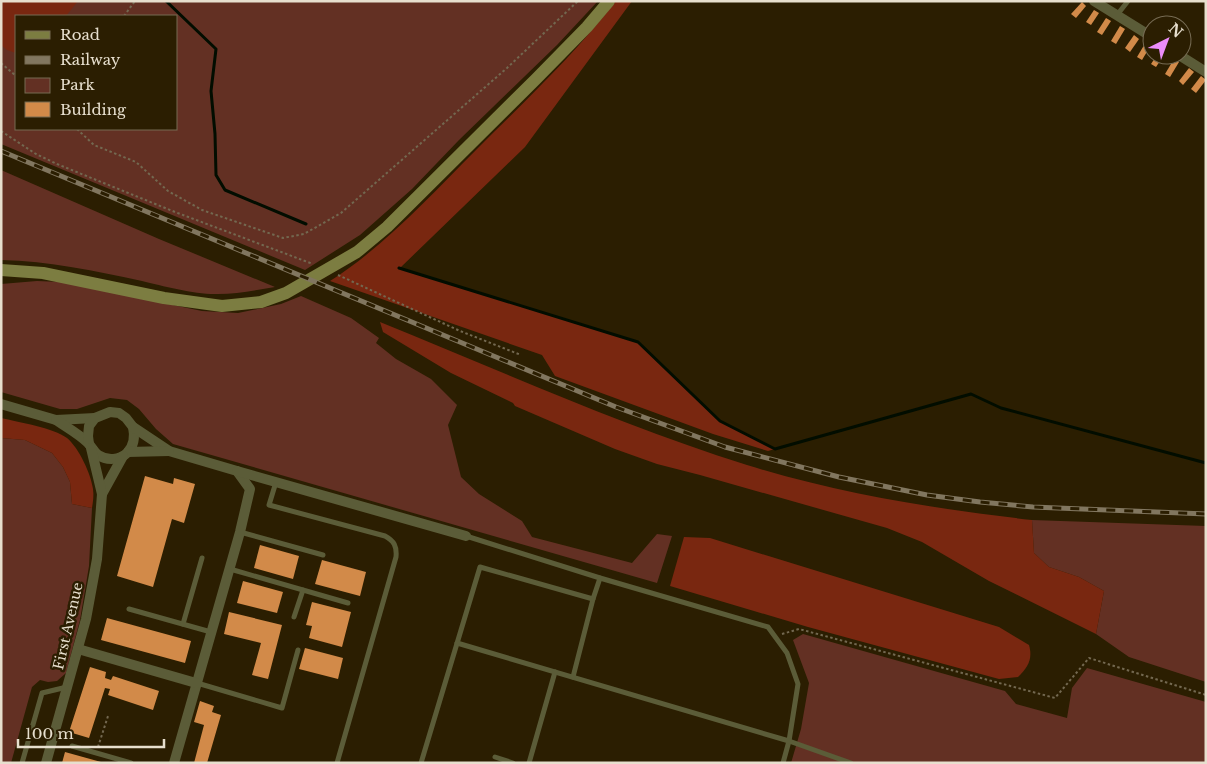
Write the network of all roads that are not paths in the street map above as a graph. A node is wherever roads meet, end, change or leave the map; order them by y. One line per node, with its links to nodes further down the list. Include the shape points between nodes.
1 (609, 1): 8 (main road, via 536,79 386,227 331,271 286,293 260,302 222,306 164,298 43,273)
2 (1094, 1): 4 (street)
3 (1128, 1): 4 (lane)
4 (1117, 15): 5 (street)
5 (1142, 31)
6 (1192, 63): 7 (street)
7 (1206, 72)
8 (1, 271)
9 (1, 404): 11 (street)
10 (95, 418): 11 (street); 12 (street, via 110,412 119,413); 13 (street, via 88,436)
11 (56, 420): 13 (street)
12 (133, 427): 14 (street); 15 (street, via 133,445)
13 (90, 446): 15 (street, via 106,459); 18 (street, First Avenue)
14 (169, 451): 15 (street); 16 (street)
15 (126, 454): 18 (street, First Avenue)
16 (237, 471): 17 (street); 19 (street, via 250,489)
17 (276, 482): 20 (street); 47 (lane, via 269,505 385,536 392,540 397,552)
18 (102, 494): 33 (street, First Avenue, via 93,588)
19 (240, 532): 21 (lane); 23 (street)
20 (466, 536): 24 (lane)
21 (323, 555)
22 (202, 558): 30 (lane)
23 (229, 569): 25 (lane); 31 (street)
24 (600, 578): 26 (lane); 39 (lane, via 768,627 787,653 798,684)
25 (303, 590): 27 (lane); 29 (lane)
26 (593, 599): 32 (lane, via 480,567); 36 (lane)
27 (348, 603)
28 (129, 609): 30 (lane)
29 (294, 617)
30 (183, 624): 31 (lane)
31 (211, 632): 37 (street)
32 (457, 643): 35 (lane); 48 (lane)
33 (78, 649): 37 (street); 38 (street, First Avenue)
34 (298, 650): 37 (lane, via 282,708)
35 (555, 672): 36 (lane); 50 (lane)
36 (573, 677): 39 (lane)
37 (196, 683): 46 (street)
38 (68, 687): 43 (lane, via 42,693); 44 (street, First Avenue)
39 (789, 741): 51 (lane); 52 (lane)
40 (72, 746): 42 (lane)
41 (496, 757): 49 (lane)
42 (116, 761): 45 (lane)
43 (22, 763)
44 (46, 763)
45 (131, 763)
46 (174, 763)
47 (337, 763)
48 (421, 763)
49 (513, 763)
50 (529, 763)
51 (783, 763)
52 (851, 763)

